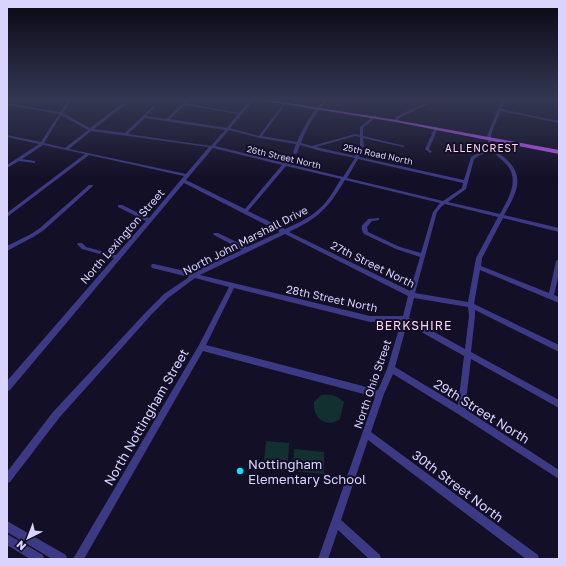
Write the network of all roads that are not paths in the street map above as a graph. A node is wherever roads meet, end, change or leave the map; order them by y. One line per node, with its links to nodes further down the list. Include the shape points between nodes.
1 (53, 125): 21 (street)
2 (83, 125): 15 (street, 26th Street North)
3 (97, 125): 15 (street)
4 (136, 125): 16 (street)
5 (204, 125): 14 (street, 25th Road North)
6 (232, 125): 14 (street, North Lexington Street)
7 (268, 125): 19 (street)
8 (306, 125): 22 (street)
9 (364, 125): 18 (street, North John Marshall Drive, via 361,128)
10 (423, 125): 13 (main road)
11 (426, 125): 20 (main road)
12 (494, 125): 20 (street)
13 (436, 128): 20 (main road); 29 (street, via 427,149)
14 (229, 129): 19 (street, 25th Road North); 25 (street, North Lexington Street)
15 (91, 130): 16 (street, 26th Street North); 26 (street)
16 (126, 134): 25 (street, 26th Street North)
17 (7, 136): 21 (street)
18 (361, 136): 23 (street, via 352,135); 24 (street); 32 (street, North John Marshall Drive, via 362,145)
19 (260, 137): 22 (street, 25th Road North)
20 (490, 137): 27 (street); 28 (main road)
21 (42, 143): 26 (street); 33 (street)
22 (299, 143): 23 (street, 25th Road North); 30 (street)
23 (311, 146): 32 (street, 25th Road North)
24 (403, 146)
25 (212, 148): 35 (street, 26th Street North); 37 (street, North Lexington Street)
26 (66, 149): 31 (street)
27 (494, 151): 40 (street, North Ohio Street, via 479,154 472,159); 46 (street, via 509,164 515,176 513,193)
28 (559, 151)
29 (430, 152)
30 (295, 153)
31 (88, 154): 37 (street); 45 (street)
32 (357, 158): 38 (street, North John Marshall Drive); 40 (street, 25th Road North)
33 (18, 160): 34 (street); 36 (street)
34 (34, 162)
35 (284, 164): 38 (street, 26th Street North); 44 (street)
36 (7, 167)
37 (188, 176): 39 (street, North Lexington Street)
38 (344, 179): 42 (street, 26th Street North); 50 (street, North John Marshall Drive, via 320,211)
39 (184, 181): 44 (street, 27th Street North); 48 (street, North Lexington Street)
40 (466, 182): 42 (street, North Ohio Street, via 463,191)
41 (91, 186): 53 (street, via 42,229)
42 (444, 203): 46 (street, 26th Street North); 55 (street, North Ohio Street, via 435,212)
43 (120, 206): 48 (street)
44 (245, 212): 50 (street, 27th Street North)
45 (7, 215)
46 (501, 216): 49 (street, 26th Street North); 59 (street, via 482,251)
47 (377, 219): 55 (street, via 370,220 365,225 363,228 366,233)
48 (149, 220): 56 (street, North Lexington Street)
49 (559, 230)
50 (284, 232): 54 (street, North John Marshall Drive); 62 (street, 27th Street North)
51 (216, 234): 54 (street)
52 (80, 244): 56 (street, via 84,248)
53 (7, 249)
54 (246, 250): 60 (street, North John Marshall Drive)
55 (422, 256): 62 (street, North Ohio Street)
56 (117, 257): 71 (street, North Lexington Street)
57 (559, 261): 63 (street)
58 (154, 266): 60 (street, 28th Street North)
59 (478, 267): 63 (street); 65 (street)
60 (193, 276): 61 (street, 28th Street North); 77 (street, North John Marshall Drive, via 162,300 132,331 56,415)
61 (232, 286): 66 (street, 28th Street North, via 370,319); 67 (street, North Nottingham Street)
62 (411, 295): 65 (street, 27th Street North); 66 (street, North Ohio Street)
63 (551, 296): 64 (street)
64 (559, 300)
65 (471, 305): 68 (street, 27th Street North); 69 (street)
66 (404, 319): 69 (street, 28th Street North); 70 (street, North Ohio Street)
67 (201, 347): 72 (street); 83 (street, North Nottingham Street)
68 (559, 348)
69 (468, 353): 73 (street, 28th Street North); 74 (street)
70 (391, 369): 72 (street, North Ohio Street); 74 (street, 29th Street North)
71 (7, 387)
72 (380, 394): 75 (street, North Ohio Street)
73 (559, 404)
74 (461, 411): 76 (street, 29th Street North)
75 (367, 434): 78 (street, North Ohio Street); 86 (street, 30th Street North)
76 (559, 475)
77 (7, 479)
78 (336, 522): 84 (street, North Ohio Street); 85 (street)
79 (7, 526): 82 (street)
80 (7, 539): 81 (street)
81 (39, 559)
82 (62, 559)
83 (78, 559)
84 (323, 559)
85 (376, 559)
86 (534, 559)

